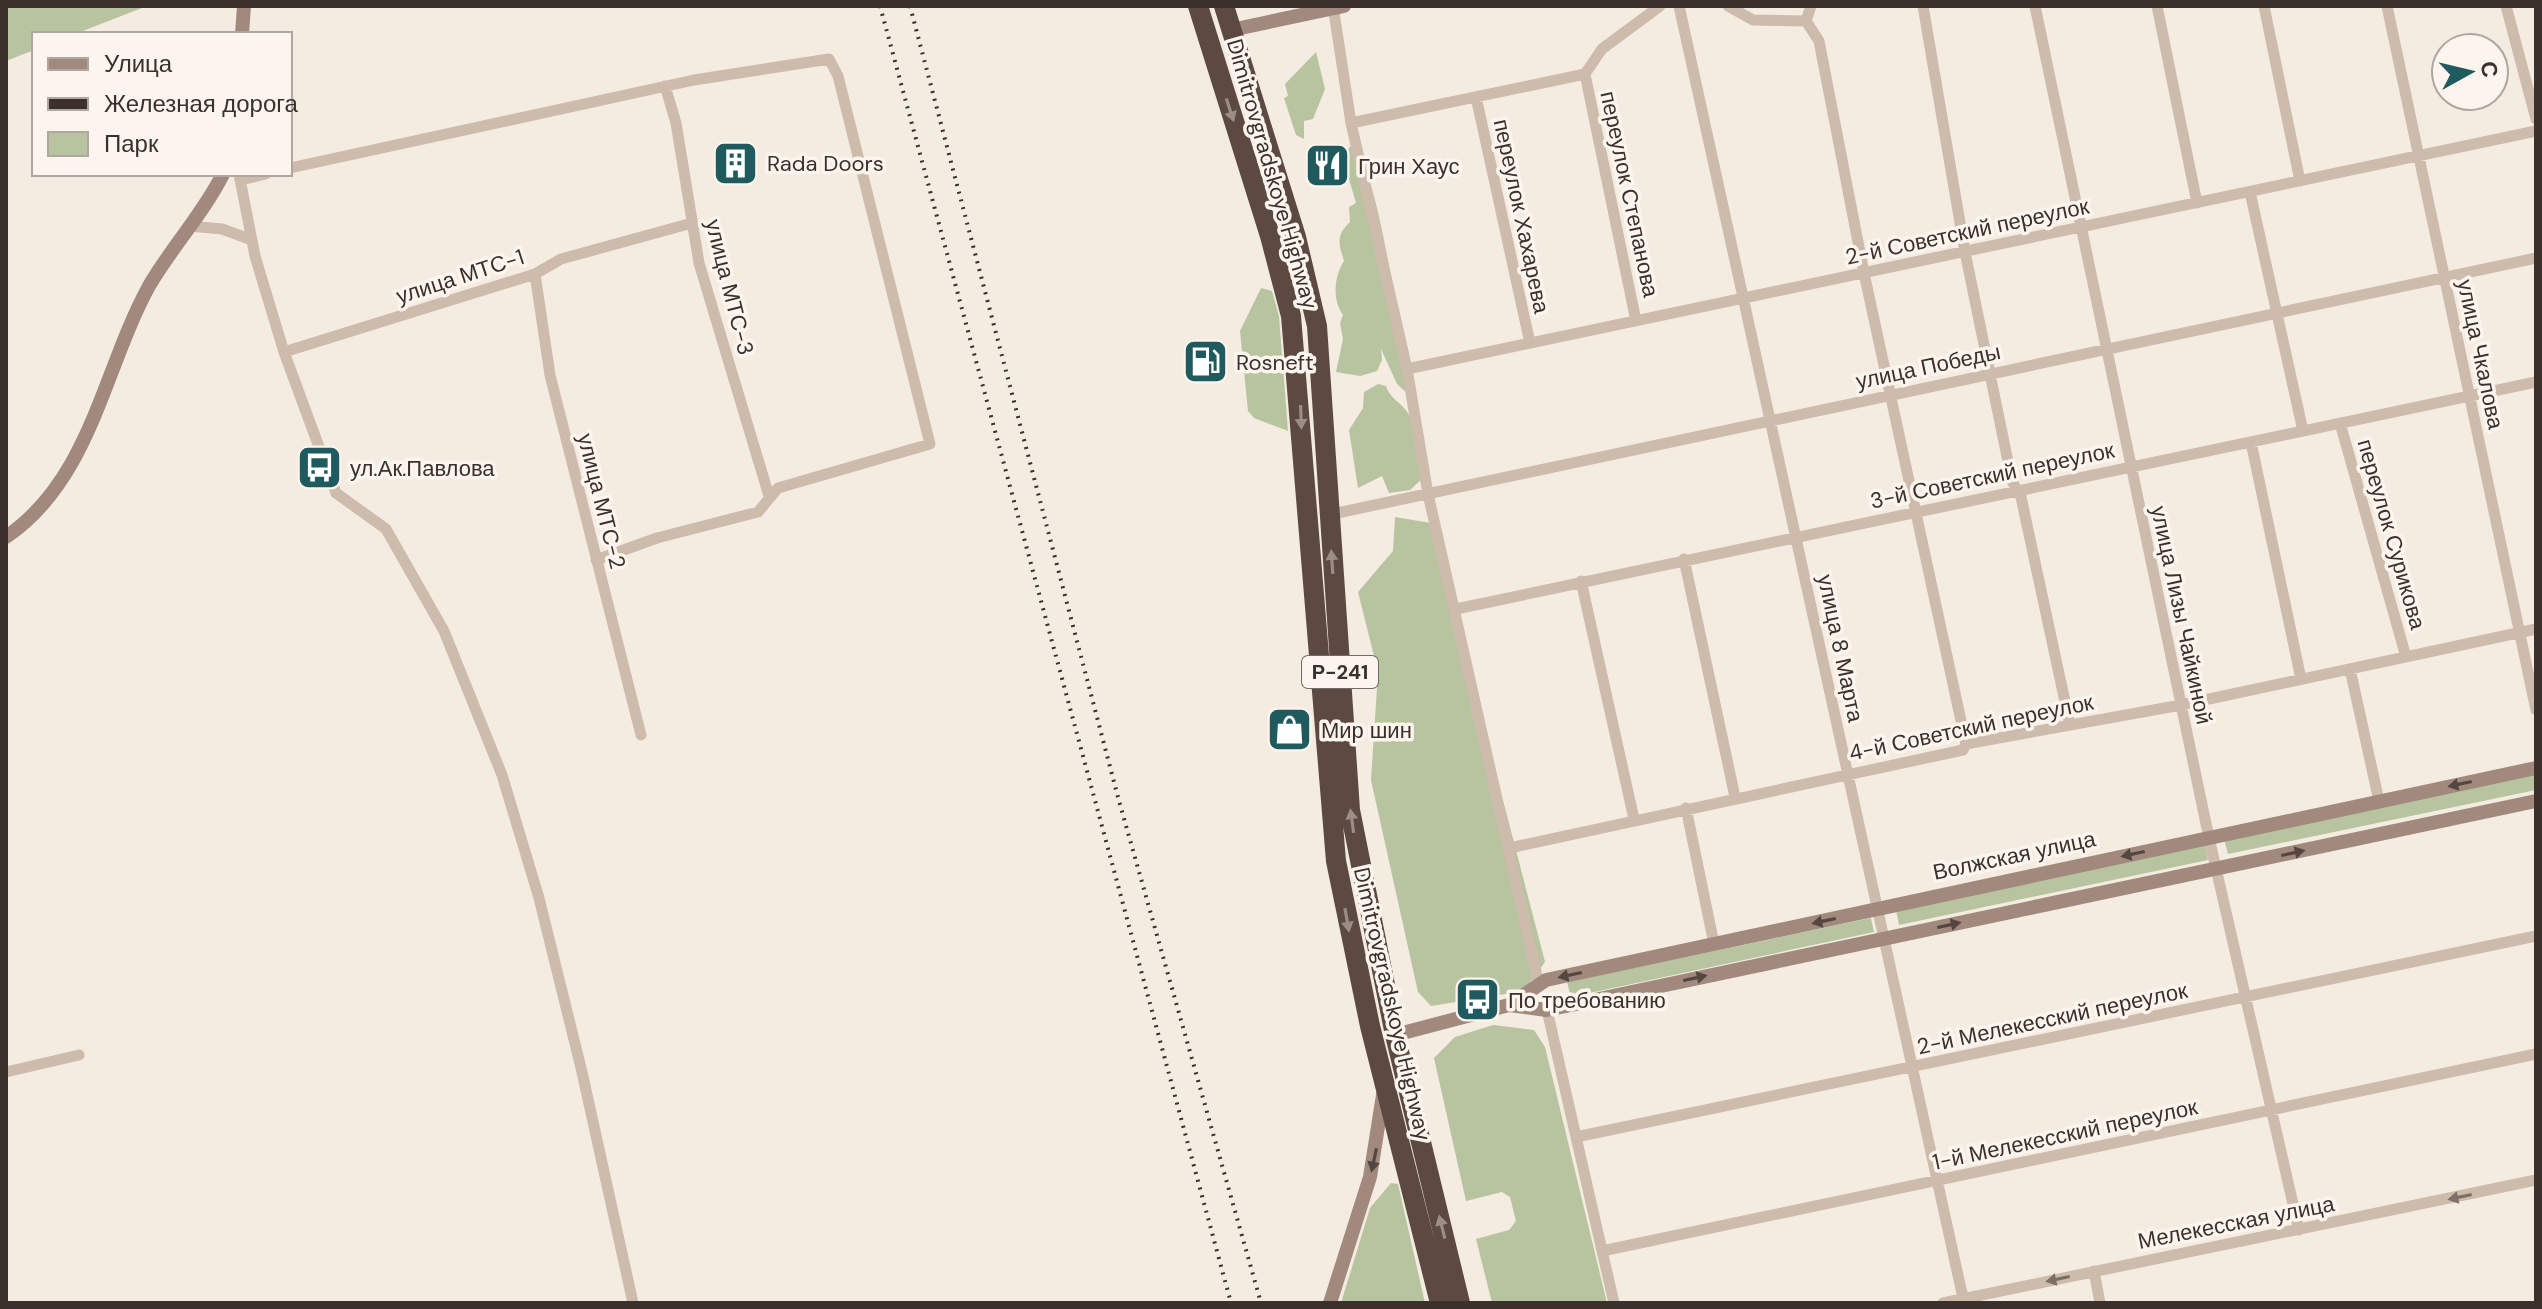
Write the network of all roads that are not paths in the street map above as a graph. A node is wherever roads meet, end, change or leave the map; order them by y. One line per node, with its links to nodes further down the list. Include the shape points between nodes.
1 (244, 6): 17 (main road)
2 (1198, 6): 18 (highway, Dimitrovgradskoye Highway / Р-241)
3 (1224, 6): 16 (highway, Dimitrovgradskoye Highway / Р-241)
4 (1660, 6): 19 (street, via 1602,49)
5 (1679, 6): 41 (street, улица 8 Марта)
6 (1728, 6): 15 (street, via 1753,20)
7 (1811, 6): 15 (street)
8 (1923, 6): 36 (street)
9 (2035, 6): 34 (street, улица Лизы Чайкиной)
10 (2157, 6): 31 (street)
11 (2264, 6): 29 (street)
12 (2387, 6): 25 (street, улица Чкалова)
13 (2506, 6): 22 (street)
14 (1337, 7): 16 (main road); 23 (street)
15 (1806, 21): 38 (street, via 1819,41)
16 (1231, 30): 18 (highway); 61 (highway, Dimitrovgradskoye Highway / Р-241, via 1313,305)
17 (242, 32)
18 (1207, 36): 97 (highway, Dimitrovgradskoye Highway / Р-241, one-way to 97, via 1291,316 1336,861)
19 (1585, 74): 21 (street); 43 (street, переулок Степанова)
20 (665, 86): 26 (street); 32 (street, улица МТС-3); 59 (street, via 829,59 838,76 930,444 861,466 843,466 778,488)
21 (1476, 97): 23 (street); 44 (street, переулок Хахарева)
22 (2536, 119)
23 (1351, 123): 47 (street)
24 (2536, 131): 25 (street, 2-й Советский переулок)
25 (2419, 156): 29 (street, 2-й Советский переулок); 40 (street, улица Чкалова)
26 (292, 168)
27 (222, 176): 33 (main road)
28 (240, 177): 35 (street)
29 (2300, 181): 30 (street, 2-й Советский переулок)
30 (2250, 192): 31 (street, 2-й Советский переулок); 42 (street)
31 (2197, 203): 34 (street, 2-й Советский переулок)
32 (692, 223): 39 (street, улица МТС-1, via 561,259); 59 (street, улица МТС-3, via 699,263)
33 (189, 226): 35 (street, via 222,229); 63 (main road, via 132,321 71,464 38,509)
34 (2079, 228): 36 (street, 2-й Советский переулок); 45 (street, улица Лизы Чайкиной)
35 (252, 240): 46 (street)
36 (1965, 252): 38 (street, 2-й Советский переулок); 48 (street)
37 (2536, 258): 40 (street, улица Победы)
38 (1864, 273): 41 (street, 2-й Советский переулок); 50 (street)
39 (535, 274): 46 (street, улица МТС-1); 65 (street, улица МТС-2, via 550,375)
40 (2444, 277): 42 (street, улица Победы); 51 (street, улица Чкалова)
41 (1743, 297): 43 (street, 2-й Советский переулок); 52 (street, улица 8 Марта)
42 (2276, 313): 45 (street, улица Победы); 54 (street)
43 (1636, 321): 44 (street, 2-й Советский переулок)
44 (1530, 343): 47 (street, 2-й Советский переулок)
45 (2105, 349): 48 (street, улица Победы); 56 (street, улица Лизы Чайкиной)
46 (284, 352): 111 (street, via 336,493 386,529 444,631 502,775 539,898)
47 (1407, 369): 58 (street)
48 (1990, 374): 50 (street, улица Победы); 57 (street)
49 (2536, 382): 51 (street, 3-й Советский переулок)
50 (1891, 395): 52 (street, улица Победы); 60 (street)
51 (2469, 396): 53 (street, 3-й Советский переулок); 69 (street, улица Чкалова)
52 (1772, 418): 58 (street, улица Победы); 62 (street, улица 8 Марта)
53 (2340, 423): 54 (street, 3-й Советский переулок); 70 (street, переулок Сурикова)
54 (2303, 431): 55 (street, 3-й Советский переулок)
55 (2251, 442): 56 (street, 3-й Советский переулок); 72 (street)
56 (2130, 467): 57 (street, 3-й Советский переулок); 73 (street, улица Лизы Чайкиной)
57 (2017, 488): 60 (street, 3-й Советский переулок); 75 (street)
58 (1428, 494): 61 (street, улица Победы); 67 (street)
59 (769, 496): 65 (street, via 758,512)
60 (1915, 512): 62 (street, 3-й Советский переулок); 77 (street)
61 (1328, 515): 96 (highway, Dimitrovgradskoye Highway / Р-241, one-way to 61, via 1350,810)
62 (1796, 535): 64 (street, 3-й Советский переулок); 79 (street, улица 8 Марта)
63 (6, 537)
64 (1684, 559): 66 (street, 3-й Советский переулок); 80 (street)
65 (596, 560): 76 (street, улица МТС-2)
66 (1581, 581): 67 (street, 3-й Советский переулок); 84 (street)
67 (1456, 609): 86 (street)
68 (2536, 629): 69 (street, 4-й Советский переулок)
69 (2519, 632): 70 (street, 4-й Советский переулок); 74 (street, улица Чкалова)
70 (2406, 657): 71 (street, 4-й Советский переулок)
71 (2350, 669): 72 (street, 4-й Советский переулок); 81 (street)
72 (2301, 679): 73 (street, 4-й Советский переулок)
73 (2181, 705): 75 (street, 4-й Советский переулок); 85 (street, улица Лизы Чайкиной)
74 (2536, 710)
75 (2070, 725): 77 (street, 4-й Советский переулок)
76 (641, 735)
77 (1966, 744): 79 (street, 4-й Советский переулок, via 1963,750)
78 (2536, 768): 81 (main road, Волжская улица, one-way to 81)
79 (1848, 774): 80 (street, 4-й Советский переулок); 88 (street, улица 8 Марта)
80 (1735, 797): 83 (street, 4-й Советский переулок)
81 (2379, 801): 85 (main road, Волжская улица)
82 (2536, 801): 87 (main road, Волжская улица, one-way to 82)
83 (1686, 808): 84 (street, 4-й Советский переулок); 91 (street)
84 (1634, 819): 86 (street, 4-й Советский переулок)
85 (2209, 838): 87 (street, улица Лизы Чайкиной); 88 (main road, Волжская улица, one-way to 88)
86 (1509, 848): 92 (street)
87 (2216, 870): 90 (main road, Волжская улица, one-way to 87); 93 (street, улица Лизы Чайкиной)
88 (1878, 909): 90 (street, улица 8 Марта); 91 (main road, Волжская улица, one-way to 91)
89 (2536, 936): 93 (street, 2-й Мелекесский переулок)
90 (1883, 938): 95 (main road, Волжская улица, one-way to 90); 100 (street, улица 8 Марта)
91 (1714, 944): 92 (main road, Волжская улица, one-way to 92)
92 (1539, 985): 94 (main road, Волжская улица)
93 (2245, 997): 100 (street, 2-й Мелекесский переулок); 103 (street, улица Лизы Чайкиной)
94 (1509, 1005): 95 (main road, Волжская улица); 96 (main road, Волжская улица)
95 (1547, 1010): 104 (street)
96 (1395, 1035): 97 (highway, Волжская улица); 114 (highway, Dimitrovgradskoye Highway / Р-241, one-way to 96)
97 (1374, 1040): 102 (highway, Dimitrovgradskoye Highway / Р-241)
98 (2536, 1054): 103 (street, 1-й Мелекесский переулок)
99 (79, 1055): 101 (street)
100 (1915, 1068): 104 (street, 2-й Мелекесский переулок); 106 (street, улица 8 Марта)
101 (6, 1072)
102 (1384, 1083): 112 (main road, one-way to 112, via 1370,1177); 113 (highway, Dimitrovgradskoye Highway / Р-241)
103 (2272, 1111): 106 (street, 1-й Мелекесский переулок); 107 (street, улица Лизы Чайкиной)
104 (1576, 1137): 108 (street)
105 (2536, 1180): 107 (street, Мелекесская улица, one-way to 107)
106 (1940, 1181): 108 (street, 1-й Мелекесский переулок); 110 (street, улица 8 Марта)
107 (2299, 1230): 109 (street, Мелекесская улица)
108 (1602, 1251): 115 (street)
109 (2094, 1271): 110 (street, Мелекесская улица, one-way to 110); 117 (street)
110 (1963, 1298): 116 (street, Мелекесская улица)
111 (633, 1303)
112 (1330, 1303)
113 (1440, 1303)
114 (1460, 1303)
115 (1614, 1303)
116 (1943, 1303)
117 (2100, 1303)

